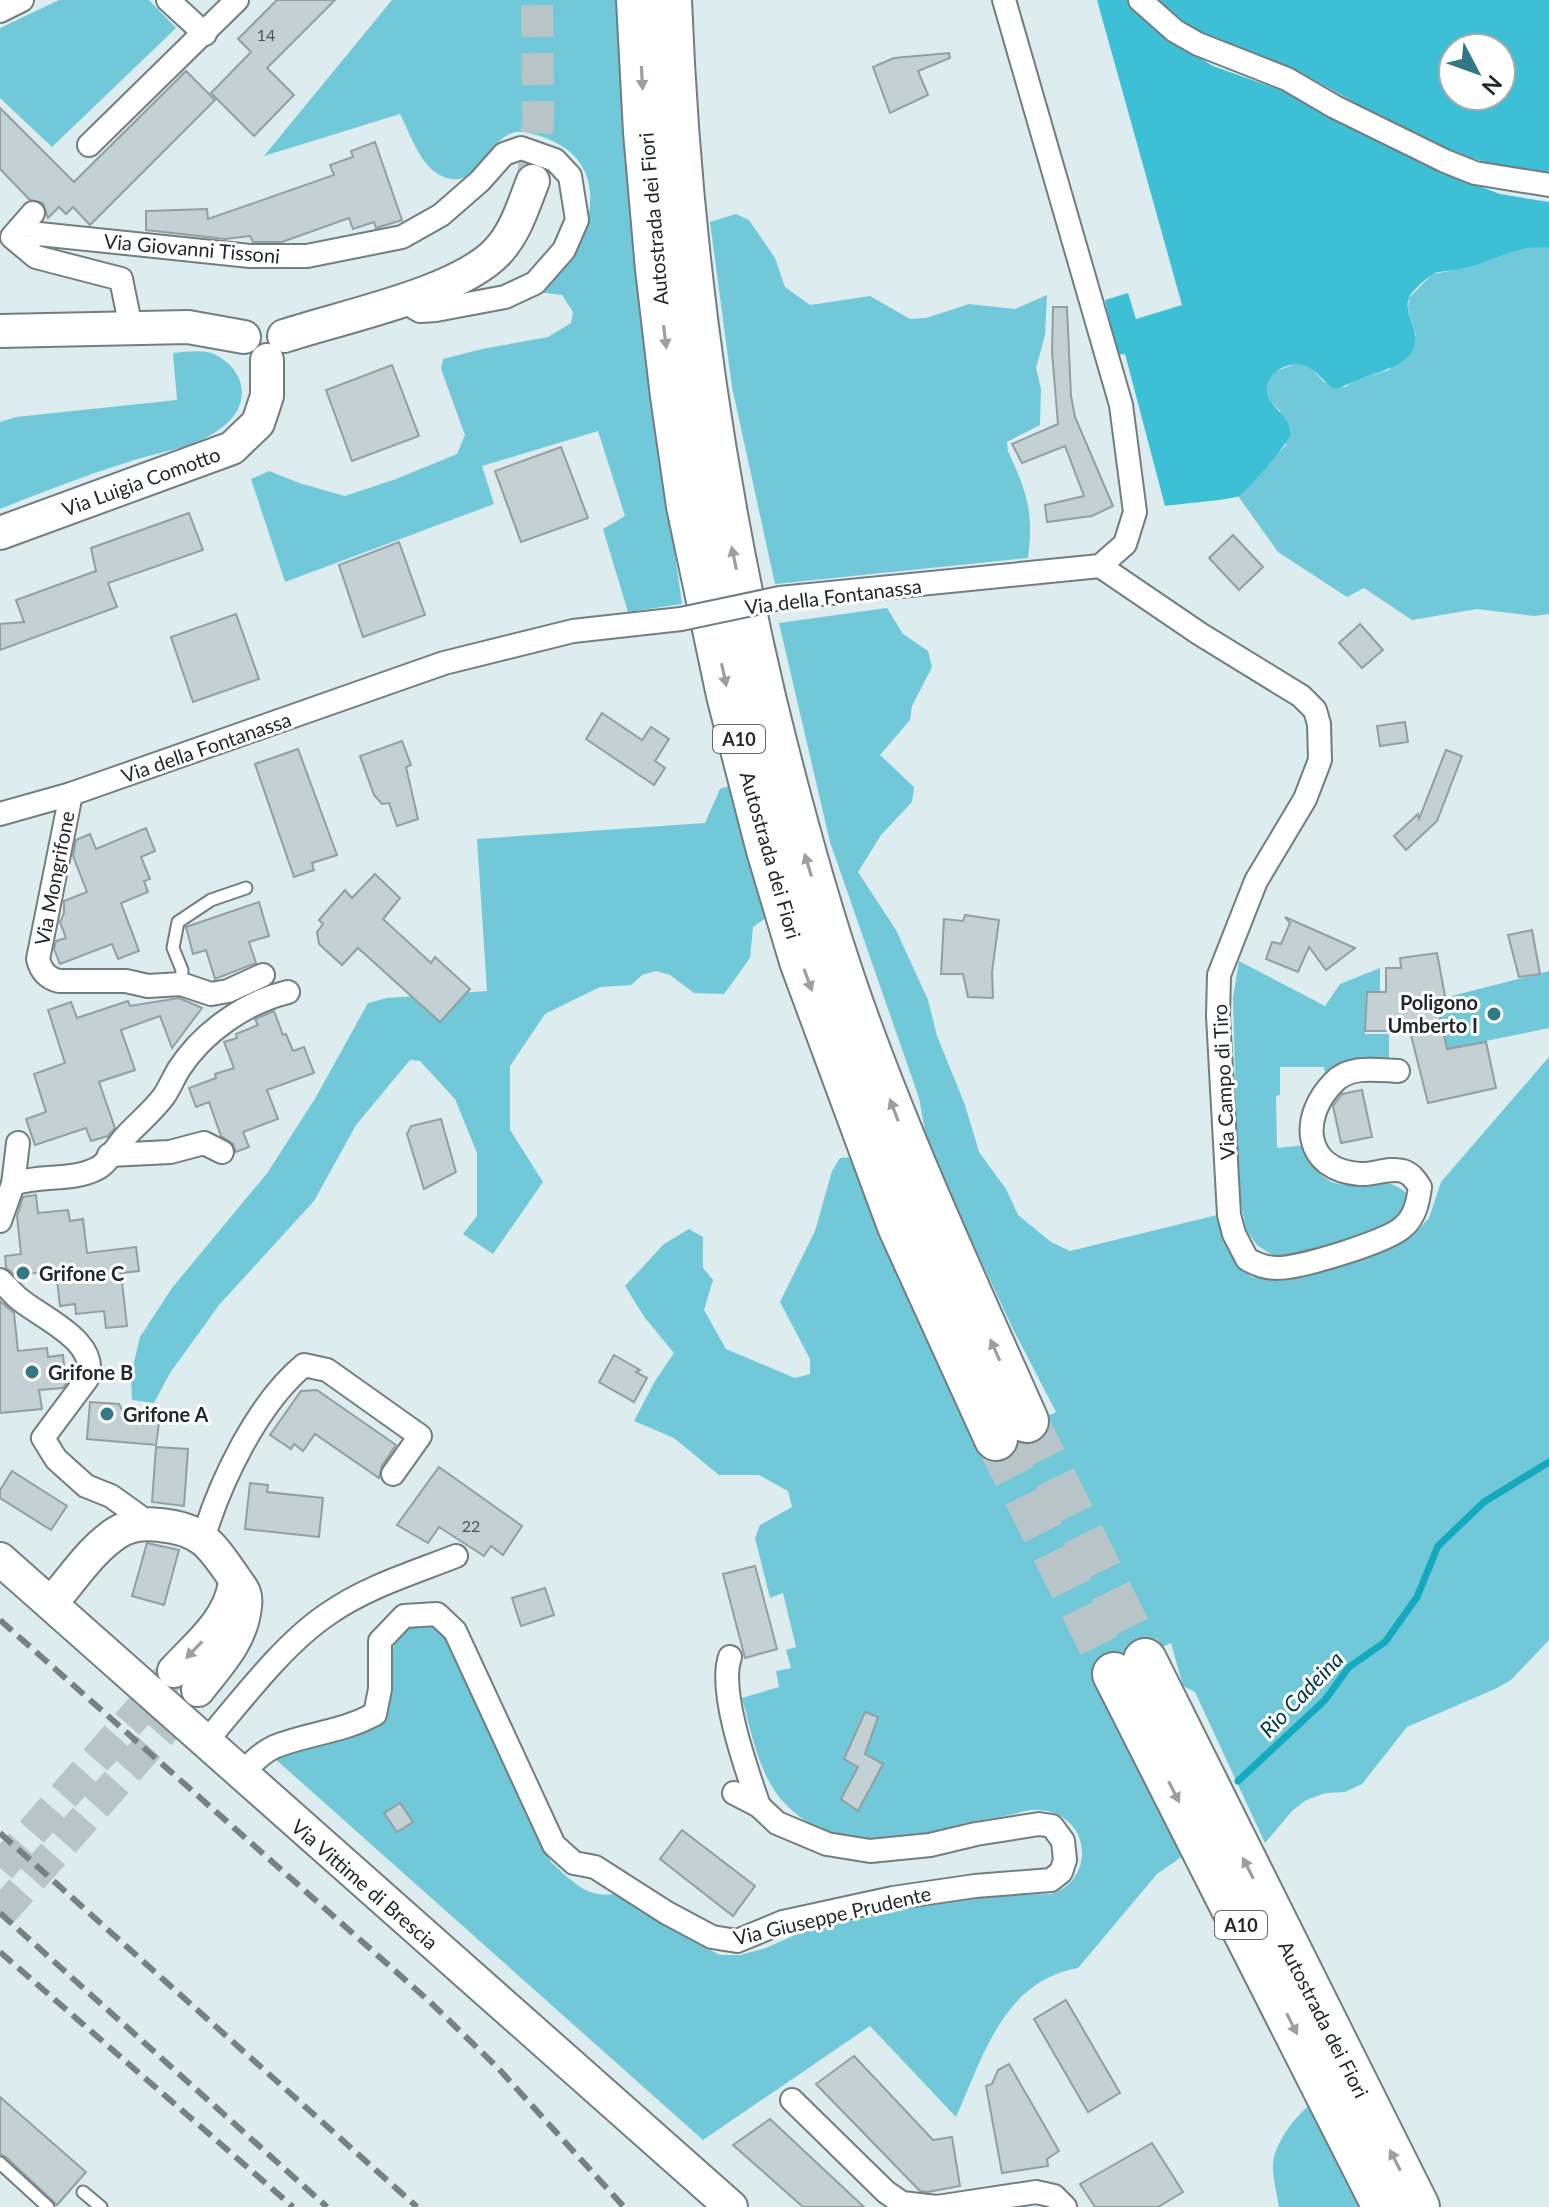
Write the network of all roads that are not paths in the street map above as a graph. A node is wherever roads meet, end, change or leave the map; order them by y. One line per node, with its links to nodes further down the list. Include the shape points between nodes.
1 (22, 0): 8 (street)
2 (168, 0): 9 (street)
3 (237, 0): 9 (street)
4 (638, 0): 5 (highway, Autostrada dei Fiori / A10, one-way to 5, via 647,163 688,506 768,850 801,961 899,1226 1012,1430 847,990 777,750 721,499 701,367)
5 (670, 0)
6 (1004, 0): 18 (street, via 1121,405 1135,512 1125,544)
7 (1140, 0): 12 (street, via 1198,44 1287,79 1445,161 1475,173)
8 (0, 11)
9 (205, 34): 10 (street)
10 (89, 145)
11 (533, 181): 13 (street, Via Giovanni Tissoni, via 511,235 495,254 457,278)
12 (1549, 185)
13 (403, 301): 14 (street, Via Giovanni Tissoni, via 420,311 436,310 505,297 535,283 564,250 577,220 570,176 555,160 521,148 504,154 441,215 402,237 307,256 250,256 36,224 12,237 36,257 121,279); 16 (street, Via Giovanni Tissoni)
14 (131, 328): 15 (street); 16 (street, via 188,327 244,337 250,354 261,360)
15 (0, 331)
16 (276, 348): 17 (street, Via Luigia Comotto, via 258,423 232,448)
17 (0, 533)
18 (1100, 566): 19 (street, Via della Fontanassa, bridge, via 780,598 681,619 573,631 444,663); 25 (street, Via Campo di Tiro, via 1301,696 1315,710 1319,724 1320,760 1305,799 1256,881 1219,975 1229,1215 1247,1259 1274,1268 1308,1263 1394,1233 1408,1222 1420,1187 1414,1178 1398,1170 1361,1174 1334,1168 1316,1152 1309,1132 1319,1099 1337,1079 1355,1070)
19 (71, 794): 20 (street, Via della Fontanassa); 23 (street, Via Mongrifone, via 40,967 59,981)
20 (0, 814)
21 (246, 888): 23 (lane, via 211,900 178,922 173,948 182,970)
22 (263, 975): 23 (street, Via Mongrifone, via 211,994)
23 (181, 984)
24 (288, 992): 28 (street, via 237,1011 181,1066 146,1119)
25 (1398, 1071)
26 (18, 1143): 29 (street)
27 (222, 1152): 28 (street, via 204,1143 170,1152)
28 (109, 1155): 29 (street, via 101,1168)
29 (13, 1184): 30 (street)
30 (0, 1221)
31 (0, 1280): 33 (street, via 68,1332 87,1357 87,1379 43,1438 56,1459 86,1486 111,1496)
32 (393, 1474): 34 (street, via 420,1436 327,1370 304,1365 262,1412 231,1468)
33 (150, 1524): 34 (street, via 182,1527); 37 (street, via 120,1531 100,1545)
34 (203, 1539): 40 (street, via 244,1588 246,1602 238,1639)
35 (456, 1556): 41 (street, via 352,1598 325,1615)
36 (0, 1559): 37 (street, Via Vittime di Brescia)
37 (51, 1603): 41 (street, Via Vittime di Brescia)
38 (730, 1657): 44 (street, via 726,1683)
39 (1130, 1667): 46 (highway, Autostrada dei Fiori / A10)
40 (186, 1680)
41 (205, 1743): 42 (street, Via Vittime di Brescia)
42 (241, 1774): 44 (street, Via Giuseppe Prudente, via 274,1747 352,1726 375,1714 380,1641 404,1616 437,1614 455,1631 554,1845 574,1863 595,1867 712,1937 737,1941 783,1922 893,1898 1051,1880 1065,1860 1063,1841 1052,1826 870,1851 827,1844 777,1823); 52 (street, Via Vittime di Brescia)
43 (734, 1793): 44 (street, Via Giuseppe Prudente)
44 (759, 1806)
45 (792, 2100): 49 (street, via 902,2203)
46 (1358, 2120): 54 (highway, Autostrada dei Fiori / A10); 55 (highway, Autostrada dei Fiori / A10, one-way to 46)
47 (0, 2163): 50 (lane)
48 (83, 2192): 51 (lane)
49 (972, 2204): 53 (street, via 1036,2192 1054,2196)
50 (48, 2207)
51 (101, 2207)
52 (731, 2207)
53 (1065, 2207)
54 (1384, 2207)
55 (1418, 2207)

